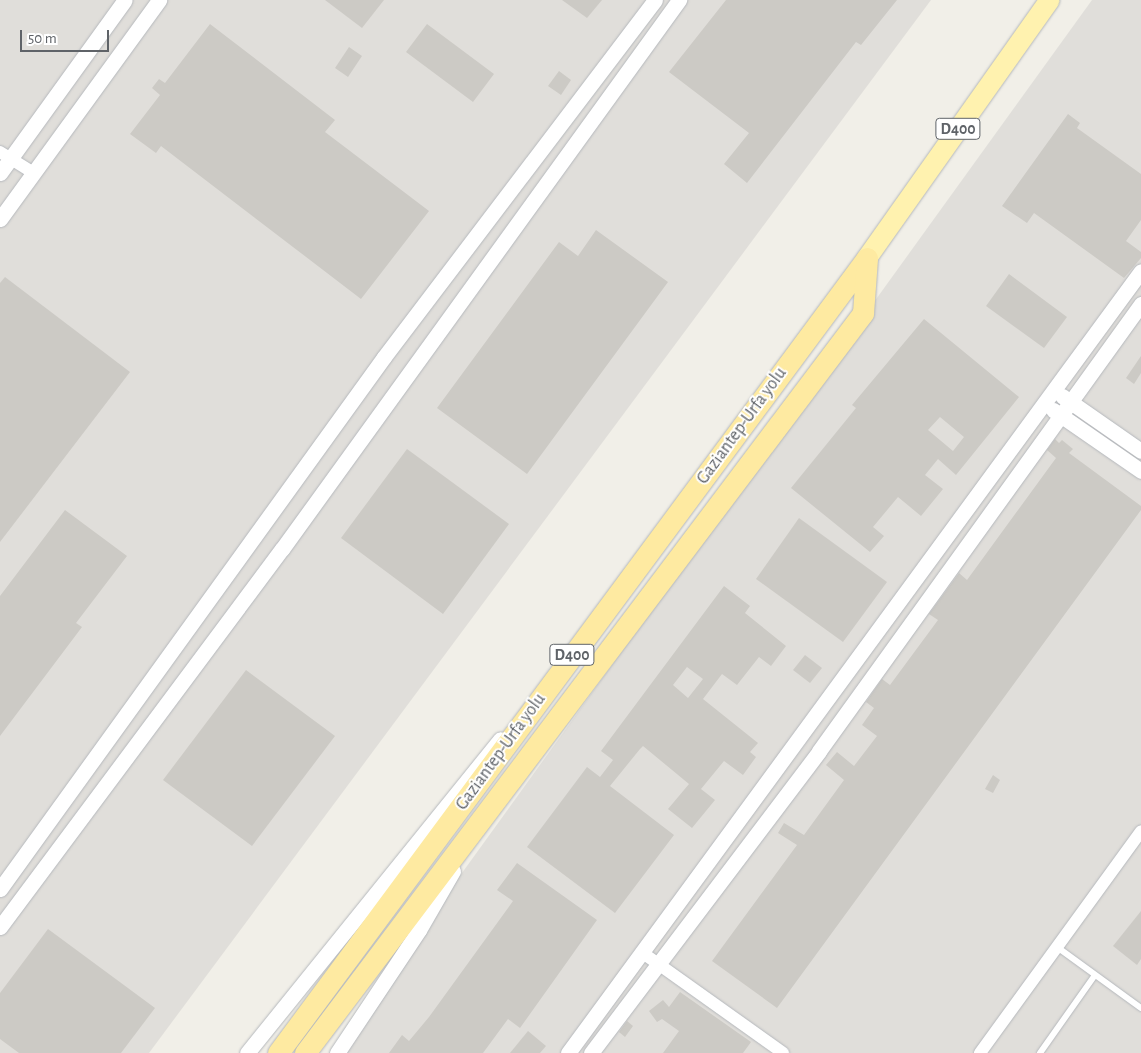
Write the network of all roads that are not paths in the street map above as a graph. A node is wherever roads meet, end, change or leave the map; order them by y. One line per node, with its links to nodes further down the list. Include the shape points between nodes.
1 (125, 0): 6 (street)
2 (159, 0): 8 (street)
3 (656, 0): 22 (street, via 384,357)
4 (679, 0): 23 (street, via 282,549)
5 (1050, 0): 10 (main road, Gaziantep-Urfa yolu / D400)
6 (5, 155): 7 (street); 8 (street)
7 (0, 173)
8 (33, 173): 9 (street)
9 (0, 219)
10 (866, 258): 19 (highway, Gaziantep-Urfa yolu / D400); 20 (highway, Gaziantep-Urfa yolu / D400, via 863,312)
11 (1141, 271): 13 (street)
12 (1141, 304): 14 (street)
13 (1054, 391): 14 (street); 15 (street)
14 (1070, 401): 16 (street); 17 (street)
15 (1045, 405): 16 (street); 25 (street)
16 (1061, 415): 18 (street); 26 (street, via 819,751)
17 (1141, 450)
18 (1141, 470)
19 (556, 677): 29 (street, via 473,768 357,920); 30 (highway, Gaziantep-Urfa yolu / D400)
20 (486, 812): 31 (highway, Gaziantep-Urfa yolu / D400); 32 (street, via 419,930)
21 (1141, 831): 24 (street)
22 (0, 889)
23 (0, 927)
24 (1057, 947): 27 (lane); 36 (street)
25 (643, 953): 26 (street); 33 (street)
26 (658, 964): 34 (street); 35 (street)
27 (1095, 975): 28 (lane); 37 (lane)
28 (1141, 1008)
29 (247, 1053)
30 (278, 1053)
31 (305, 1053)
32 (337, 1053)
33 (568, 1053)
34 (591, 1053)
35 (783, 1053)
36 (980, 1053)
37 (1040, 1053)

